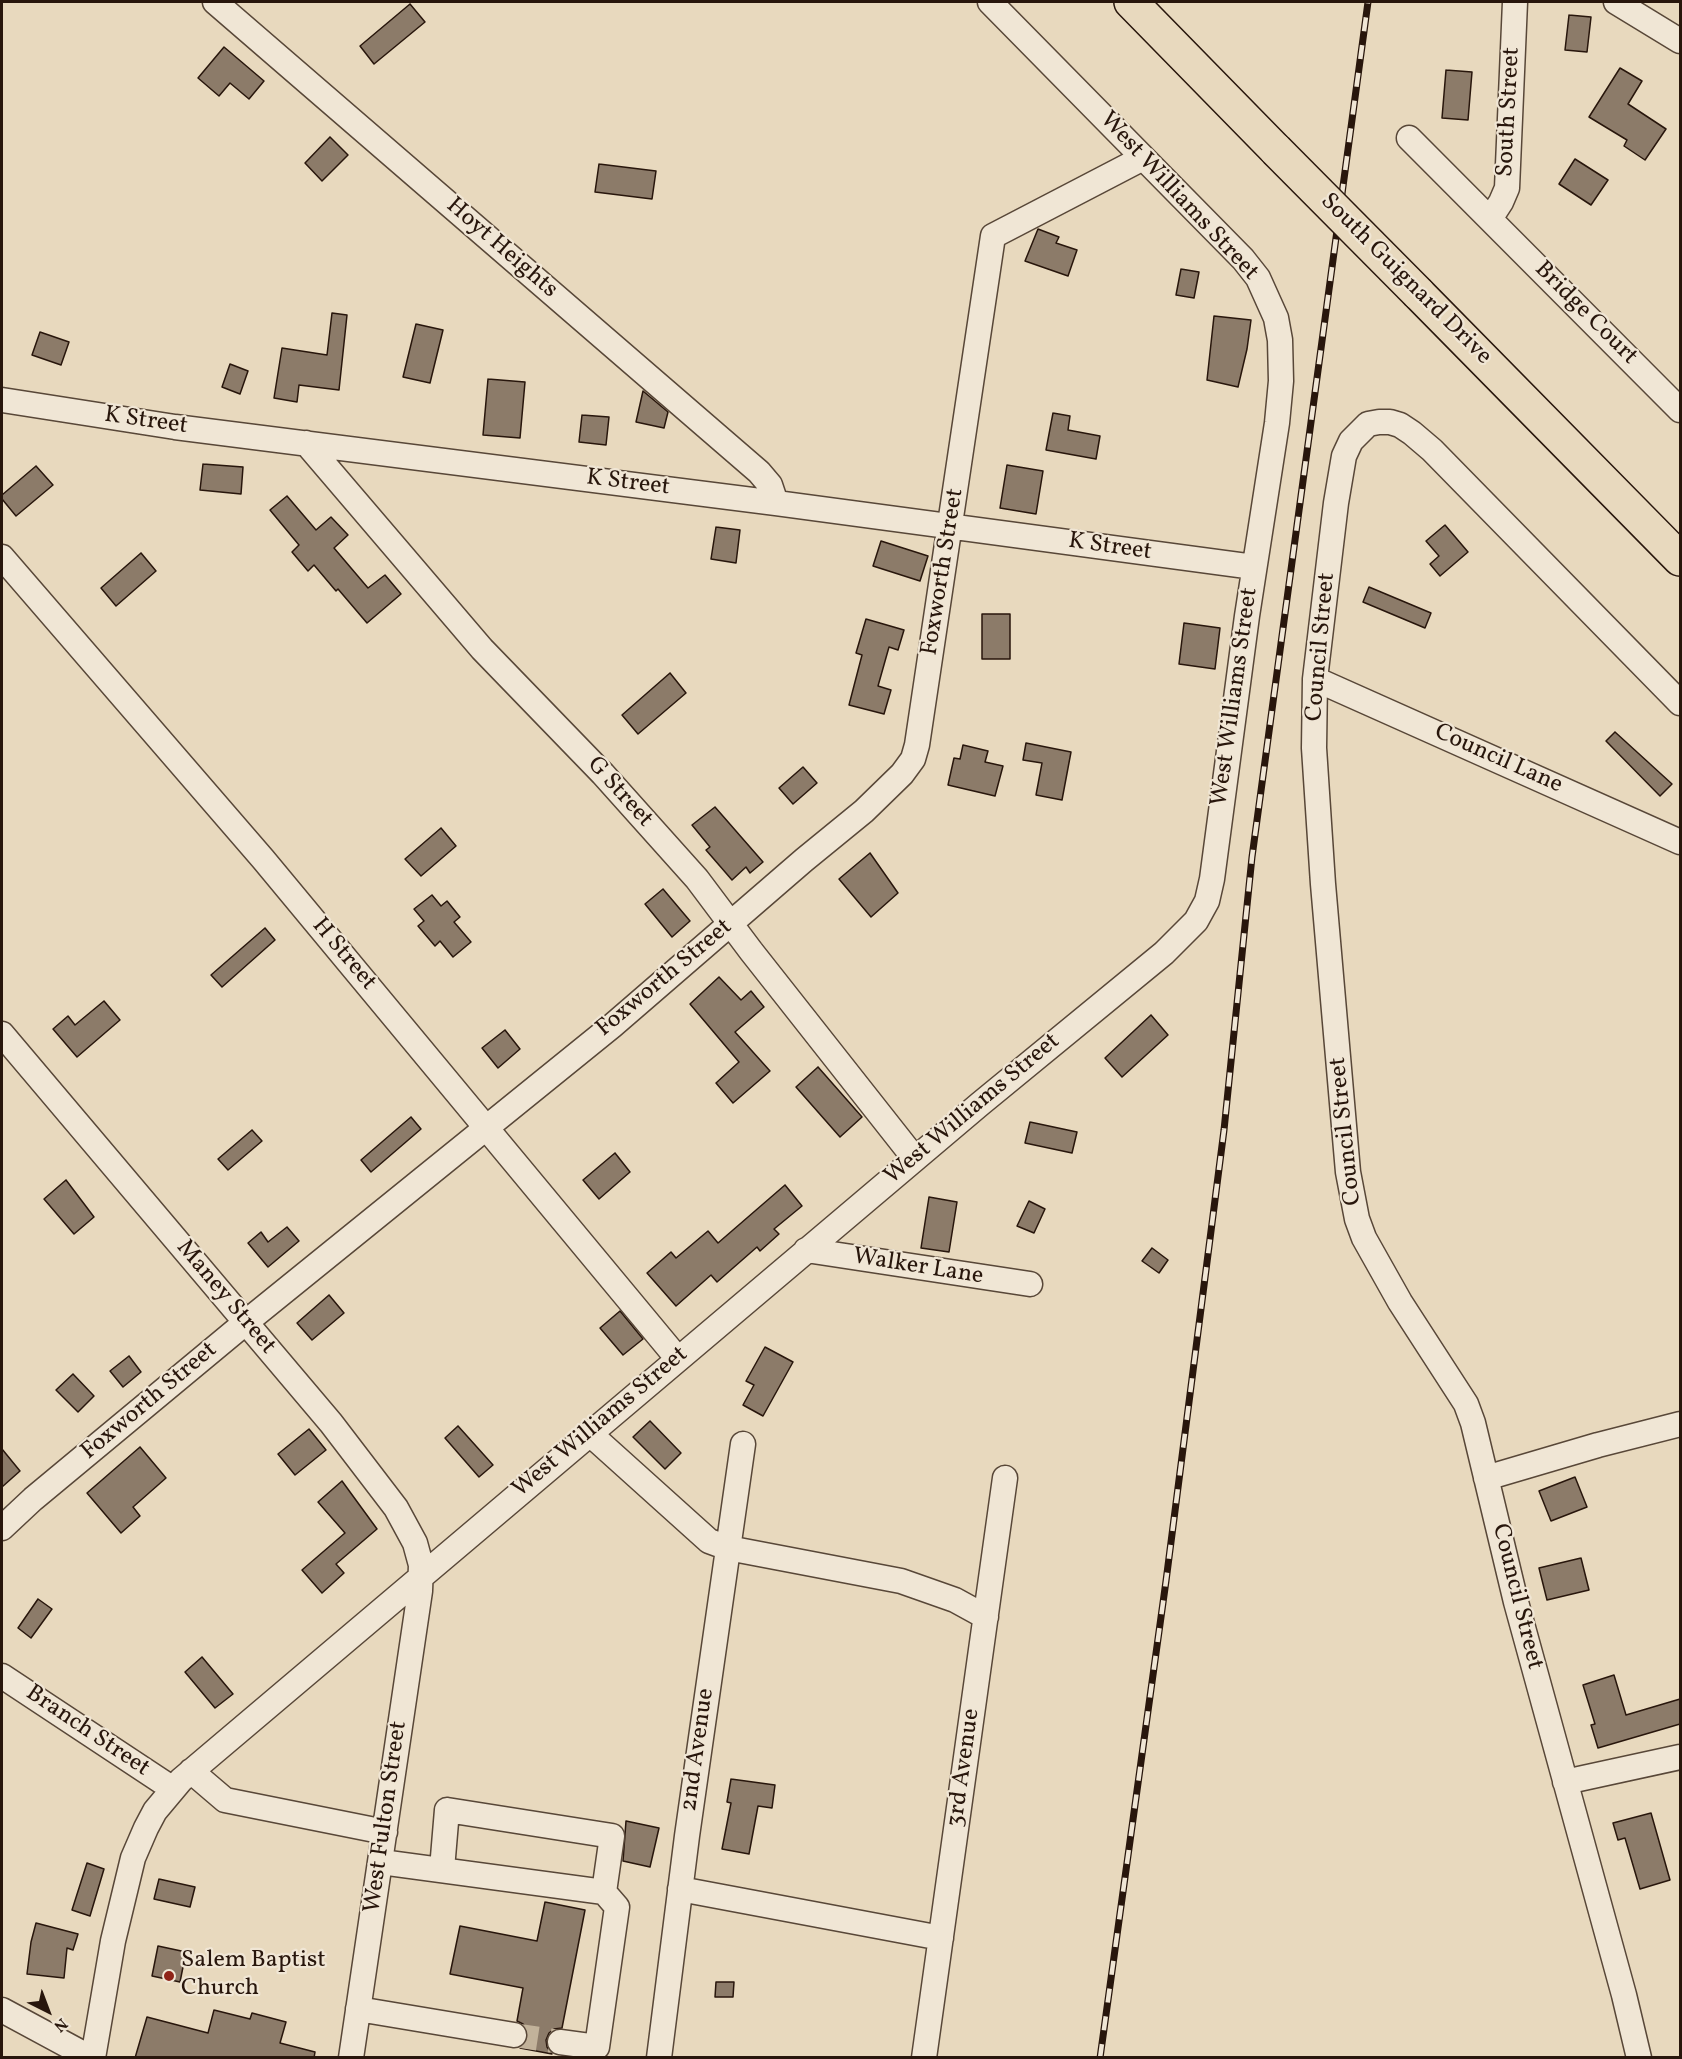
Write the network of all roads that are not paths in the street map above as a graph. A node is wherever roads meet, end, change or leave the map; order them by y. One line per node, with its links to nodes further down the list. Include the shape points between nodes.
1 (215, 2): 13 (street, Hoyt Heights, via 759,472 770,485)
2 (990, 2): 8 (street, West Williams Street)
3 (1131, 2): 16 (highway, South Guignard Drive, bridge)
4 (1515, 2): 9 (street, South Street, via 1507,188)
5 (1616, 2): 6 (street)
6 (1680, 41)
7 (1409, 138): 9 (street, Bridge Court)
8 (1143, 158): 14 (street, Foxworth Street, via 993,236); 17 (street, West Williams Street, via 1243,259 1258,278 1276,318 1281,381)
9 (1490, 219): 11 (street, Bridge Court)
10 (2, 400): 12 (street, K Street)
11 (1680, 410)
12 (306, 443): 13 (street, K Street); 21 (street, G Street, via 482,649 689,870)
13 (776, 503): 14 (street, K Street)
14 (951, 527): 17 (street, K Street); 21 (street, Foxworth Street, via 913,759 903,774 864,811)
15 (2, 557): 23 (street, H Street, via 263,859)
16 (1680, 559)
17 (1254, 567): 24 (street, West Williams Street, via 1212,879 1207,901 1196,921 1164,953)
18 (1315, 679): 19 (street, Council Street, via 1344,456 1351,441 1368,424 1390,422 1412,432); 20 (street, Council Lane); 33 (street, Council Street, via 1314,748 1323,884 1348,1172 1357,1219 1395,1293 1466,1404)
19 (1680, 703)
20 (1680, 842)
21 (730, 924): 23 (street, Foxworth Street, via 612,1026); 24 (street, G Street)
22 (2, 1034): 27 (street, Maney Street)
23 (485, 1127): 27 (street, Foxworth Street); 28 (street, H Street)
24 (915, 1159): 25 (street, West Williams Street)
25 (807, 1250): 26 (street, Walker Lane); 28 (street, West Williams Street)
26 (1030, 1284)
27 (246, 1323): 34 (street, Foxworth Street); 36 (street, Maney Street, via 331,1423 396,1508 415,1543)
28 (678, 1359): 30 (street, West Williams Street)
29 (1680, 1424): 33 (street)
30 (590, 1433): 35 (street, via 709,1540); 36 (street, West Williams Street)
31 (743, 1444): 35 (street, 2nd Avenue)
32 (1005, 1478): 37 (street, 3rd Avenue)
33 (1486, 1478): 41 (street, Council Street)
34 (2, 1528)
35 (728, 1548): 37 (street, via 901,1581 955,1600); 46 (street, 2nd Avenue)
36 (421, 1576): 40 (street, West Williams Street); 43 (street, West Fulton Street)
37 (986, 1617): 48 (street, 3rd Avenue)
38 (2, 1676): 42 (street, Branch Street)
39 (1680, 1756): 41 (street)
40 (191, 1771): 42 (street, West Williams Street); 43 (street, via 225,1800)
41 (1565, 1782): 57 (street, Council Street)
42 (172, 1789): 53 (street, West Williams Street, via 146,1828 133,1858)
43 (385, 1832): 44 (street, West Fulton Street)
44 (381, 1862): 45 (street); 49 (street, West Fulton Street)
45 (442, 1869): 47 (street); 47 (street, via 447,1810 612,1836)
46 (680, 1889): 48 (street); 55 (street, 2nd Avenue)
47 (604, 1893): 52 (street, via 617,1907 597,2047)
48 (941, 1938): 56 (street, 3rd Avenue)
49 (358, 2009): 51 (street); 54 (street, West Fulton Street)
50 (2, 2010): 53 (street)
51 (514, 2035)
52 (560, 2042)
53 (92, 2058)
54 (351, 2058)
55 (658, 2058)
56 (924, 2058)
57 (1639, 2058)

